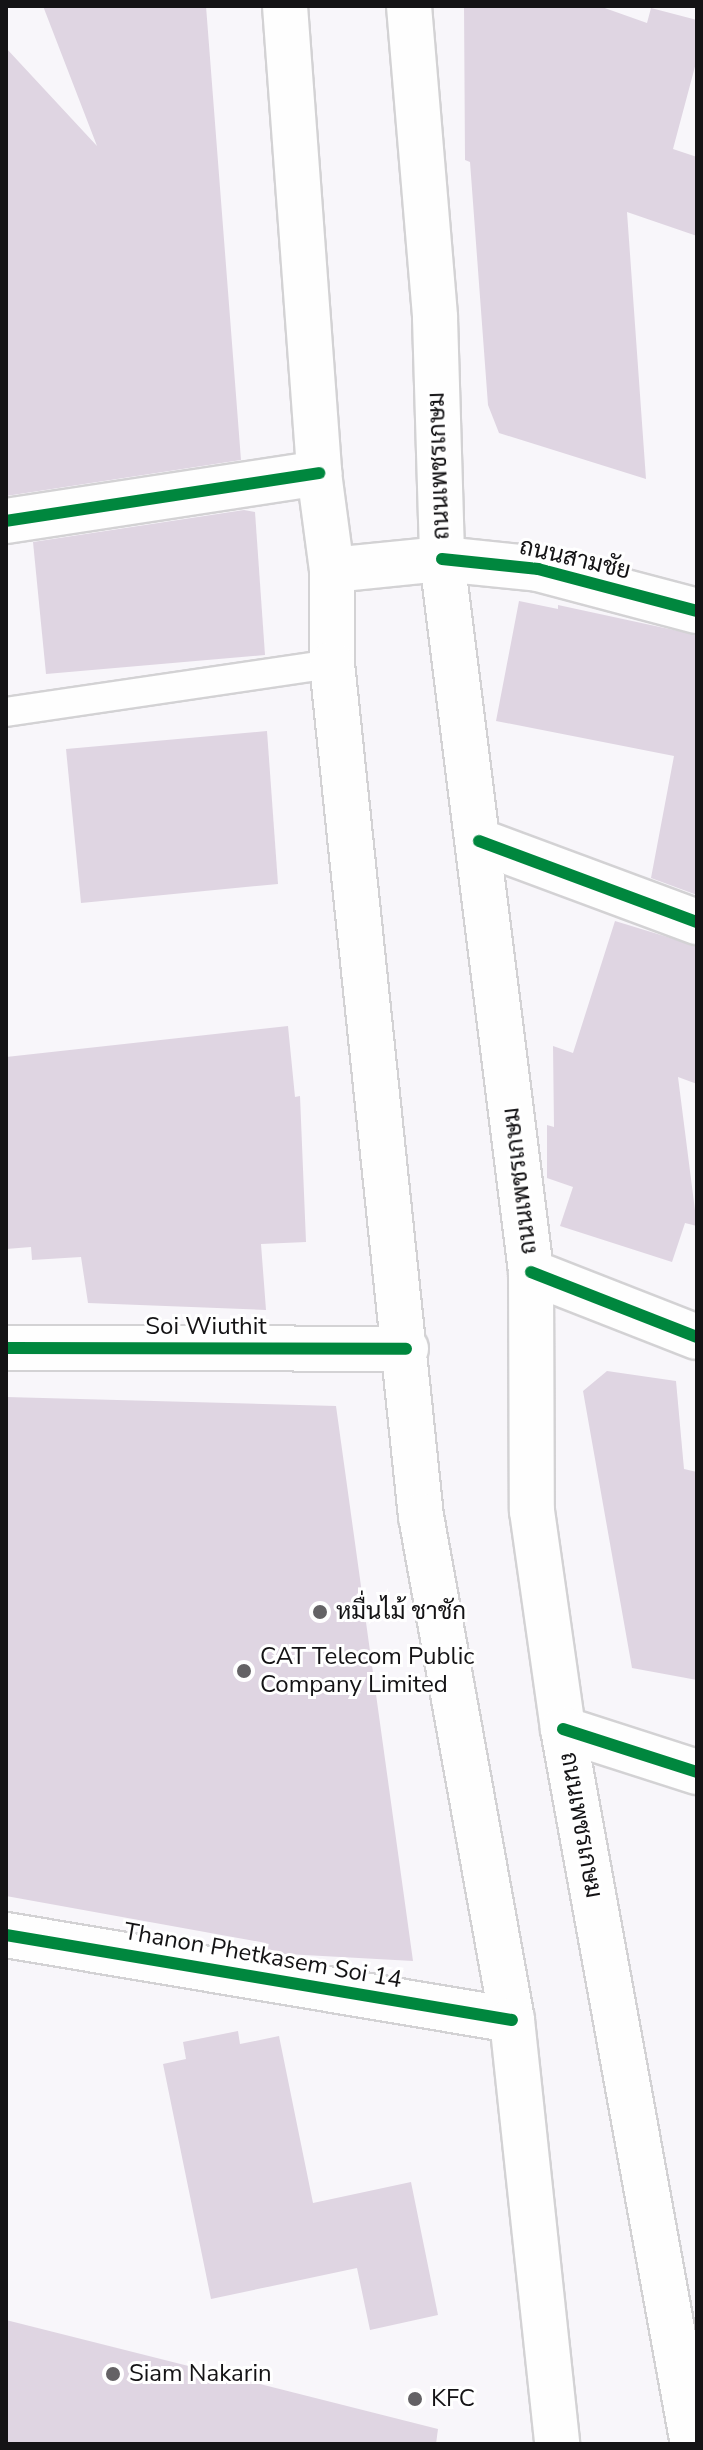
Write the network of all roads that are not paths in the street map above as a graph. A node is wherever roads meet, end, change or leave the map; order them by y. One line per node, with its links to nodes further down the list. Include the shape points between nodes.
1 (285, 6): 3 (main road)
2 (409, 6): 5 (main road, ถนนเพชรเกษม, via 435,318)
3 (319, 473): 4 (main road); 6 (main road)
4 (6, 521)
5 (442, 559): 6 (main road, ถนนสามชัย); 7 (main road, ถนนสามชัย, via 538,569); 10 (main road, ถนนเพชรเกษม)
6 (332, 570): 8 (main road)
7 (697, 611)
8 (332, 664): 9 (lane); 15 (main road)
9 (6, 712)
10 (479, 841): 11 (main road); 12 (main road, ถนนเพชรเกษม)
11 (697, 922)
12 (531, 1272): 13 (main road); 16 (main road, ถนนเพชรเกษม, via 532,1511)
13 (697, 1337)
14 (6, 1348): 15 (main road, Soi Wiuthit)
15 (406, 1349): 19 (main road, via 421,1516)
16 (563, 1729): 17 (main road); 21 (main road, ถนนเพชรเกษม)
17 (697, 1772)
18 (6, 1935): 19 (main road, Thanon Phetkasem Soi 14)
19 (512, 2020): 20 (main road)
20 (557, 2444)
21 (693, 2444)

